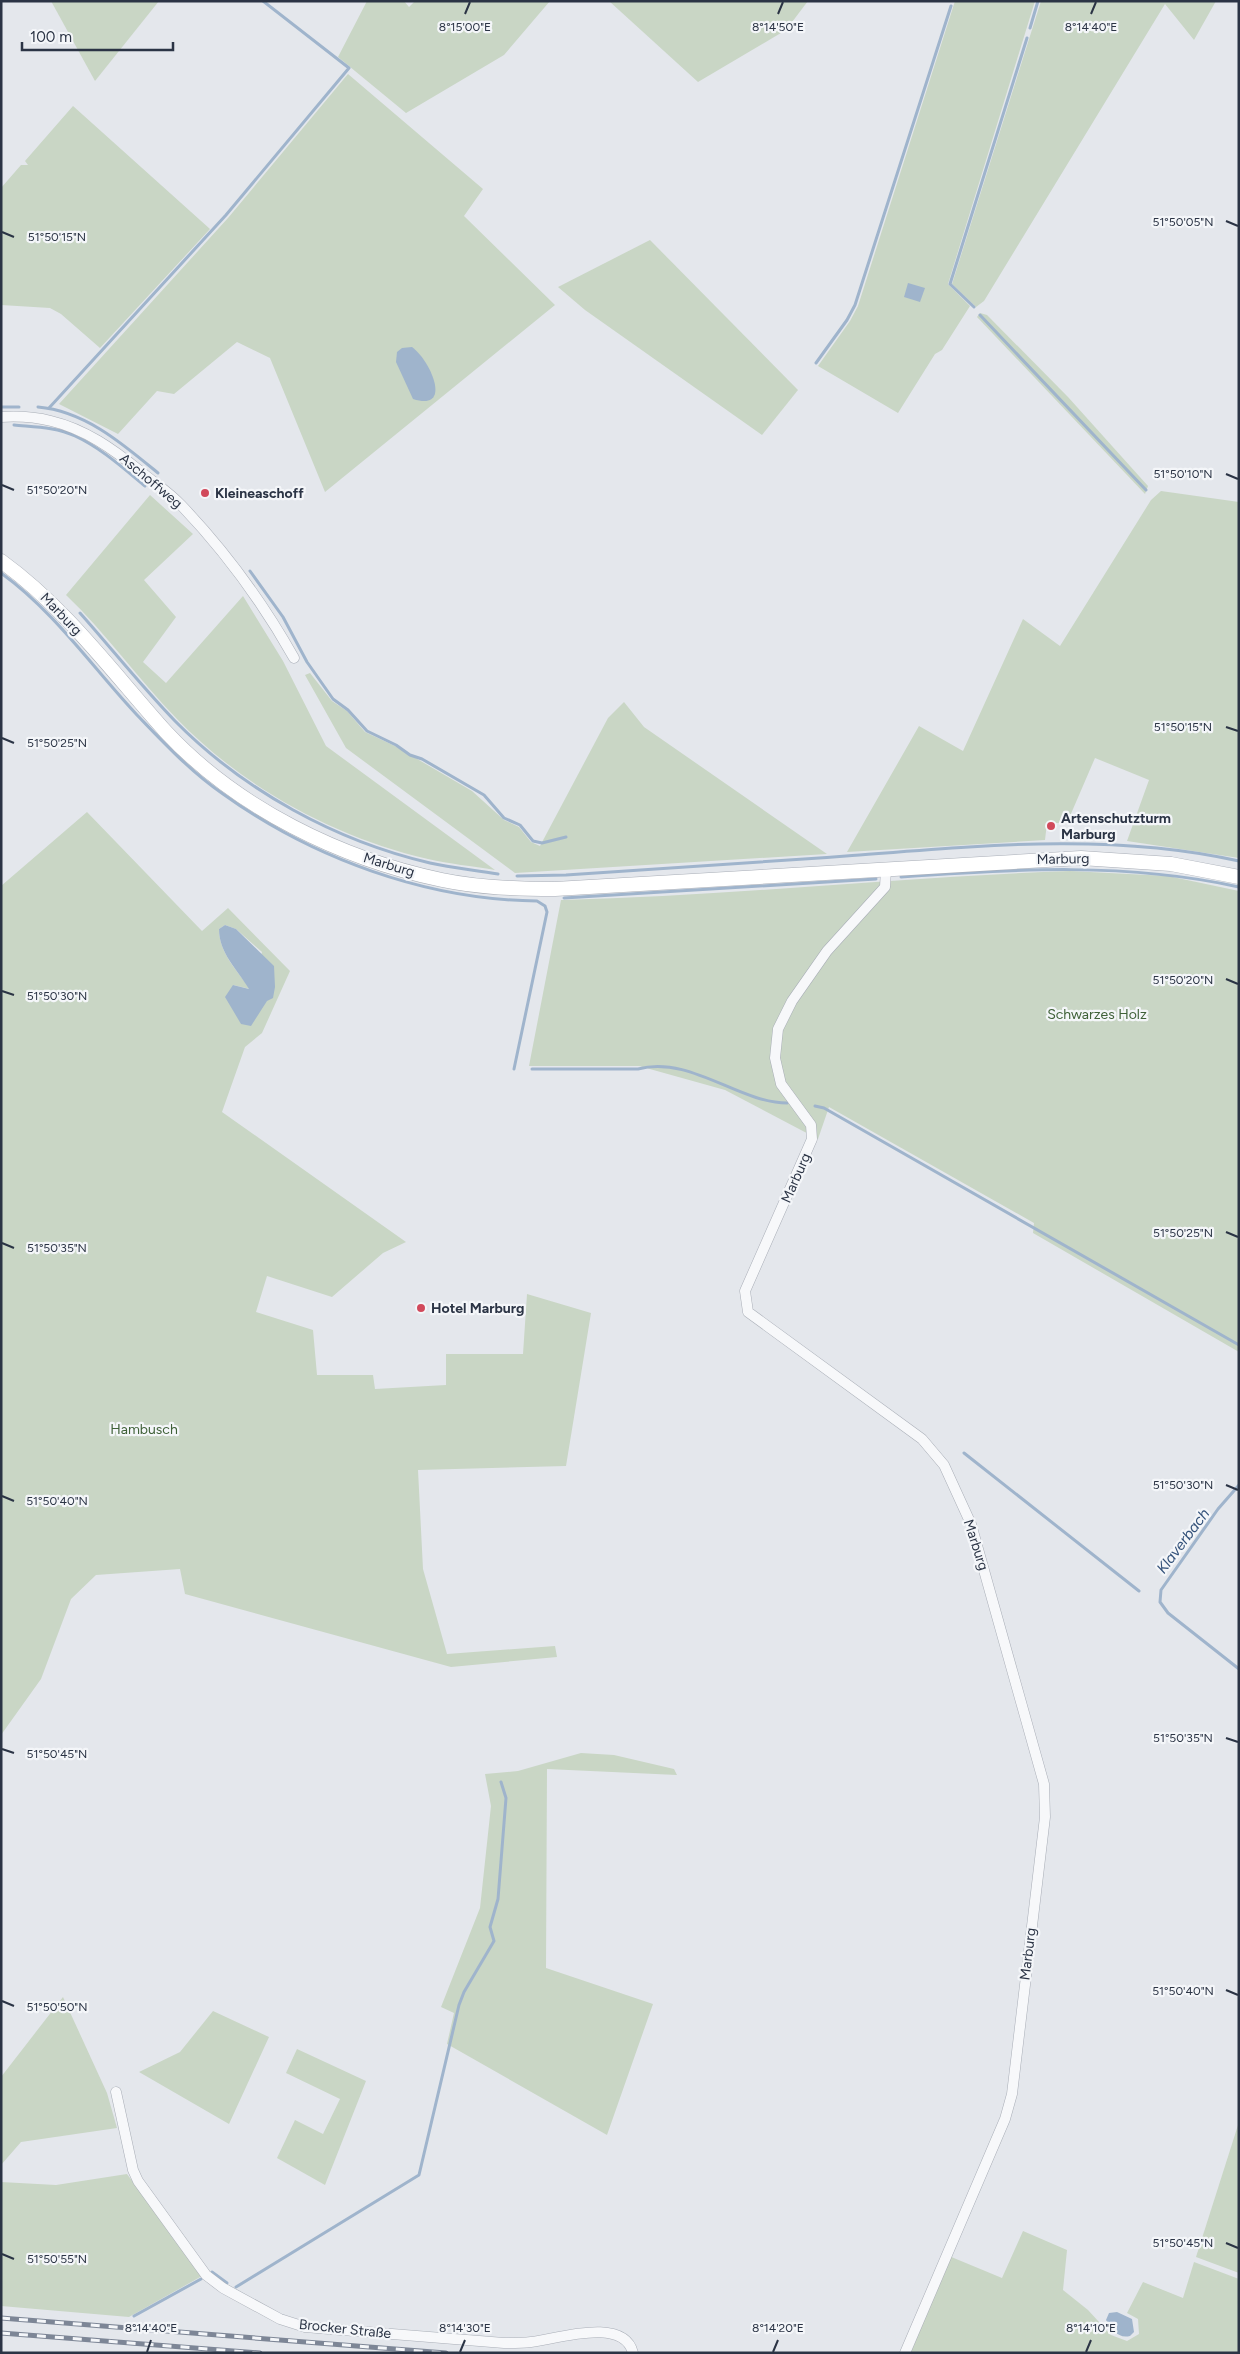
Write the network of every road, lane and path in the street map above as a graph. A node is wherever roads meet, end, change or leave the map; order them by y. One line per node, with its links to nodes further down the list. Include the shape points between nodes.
1 (1, 417): 3 (street, Aschoffweg, via 50,420 112,448 180,504 237,570)
2 (1, 560): 4 (street, Marburg, via 26,578 70,622 168,733 225,783 270,814 325,842 377,863 443,880 509,889)
3 (294, 658)
4 (886, 869): 5 (street, Marburg, via 1081,858 1171,864); 8 (street, Marburg, via 885,887 827,951 792,1001 778,1029 775,1058 781,1084 811,1125 812,1139 745,1291 746,1302 748,1312 922,1439 944,1465 974,1534 1038,1759 1044,1784 1045,1817 1012,2094 1005,2119)
5 (1239, 877)
6 (116, 2092): 7 (street, Brocker Straße, via 138,2181 206,2275 280,2319 304,2328 504,2343 603,2331 628,2342)
7 (634, 2353)
8 (905, 2353)

